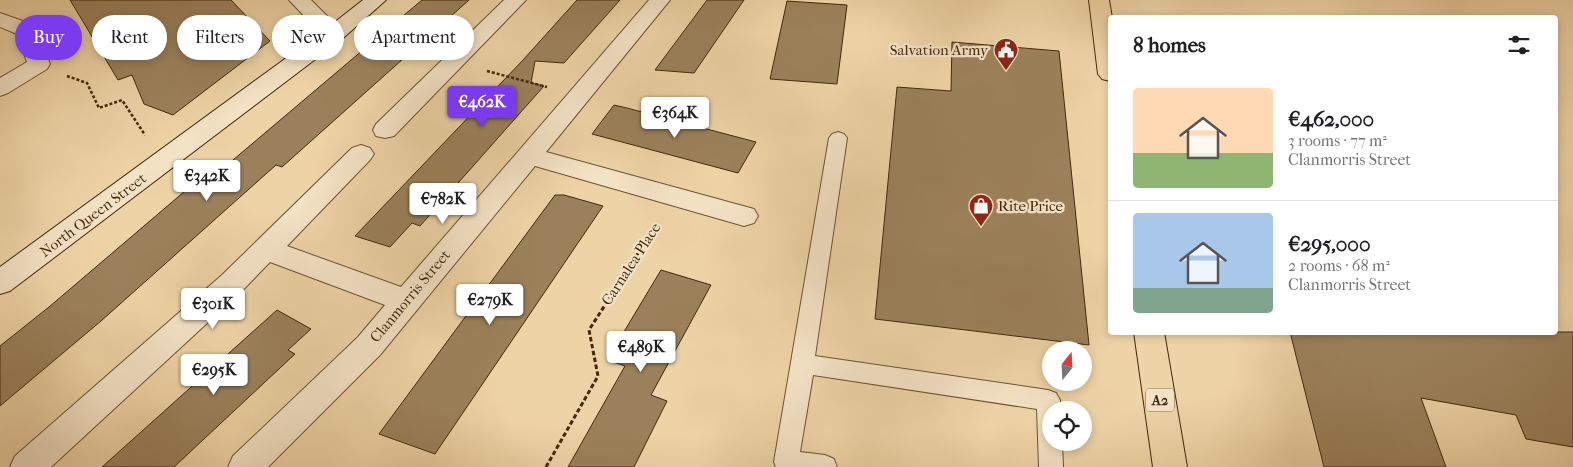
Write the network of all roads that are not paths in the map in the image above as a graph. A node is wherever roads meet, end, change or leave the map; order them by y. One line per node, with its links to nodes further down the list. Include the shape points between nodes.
1 (299, 0): 6 (street)
2 (376, 0): 8 (street, North Queen Street)
3 (516, 0): 12 (street)
4 (660, 0): 15 (street, Clanmorris Street)
5 (1099, 0): 10 (main road)
6 (314, 15)
7 (0, 19): 11 (street, via 26,30 38,64)
8 (344, 26)
9 (300, 60): 18 (street, North Queen Street)
10 (1108, 61)
11 (0, 88)
12 (385, 130)
13 (838, 138): 21 (lane)
14 (361, 154): 17 (street)
15 (529, 156): 16 (street); 19 (street, Clanmorris Street)
16 (744, 216)
17 (265, 249): 19 (street); 22 (street, via 232,283)
18 (0, 283)
19 (407, 301): 23 (street, Clanmorris Street, via 369,346)
20 (1149, 335): 26 (main road, A2)
21 (803, 364): 24 (lane, via 786,462); 25 (lane, via 1048,400)
22 (27, 467)
23 (245, 467)
24 (825, 467)
25 (1052, 467)
26 (1170, 467)

